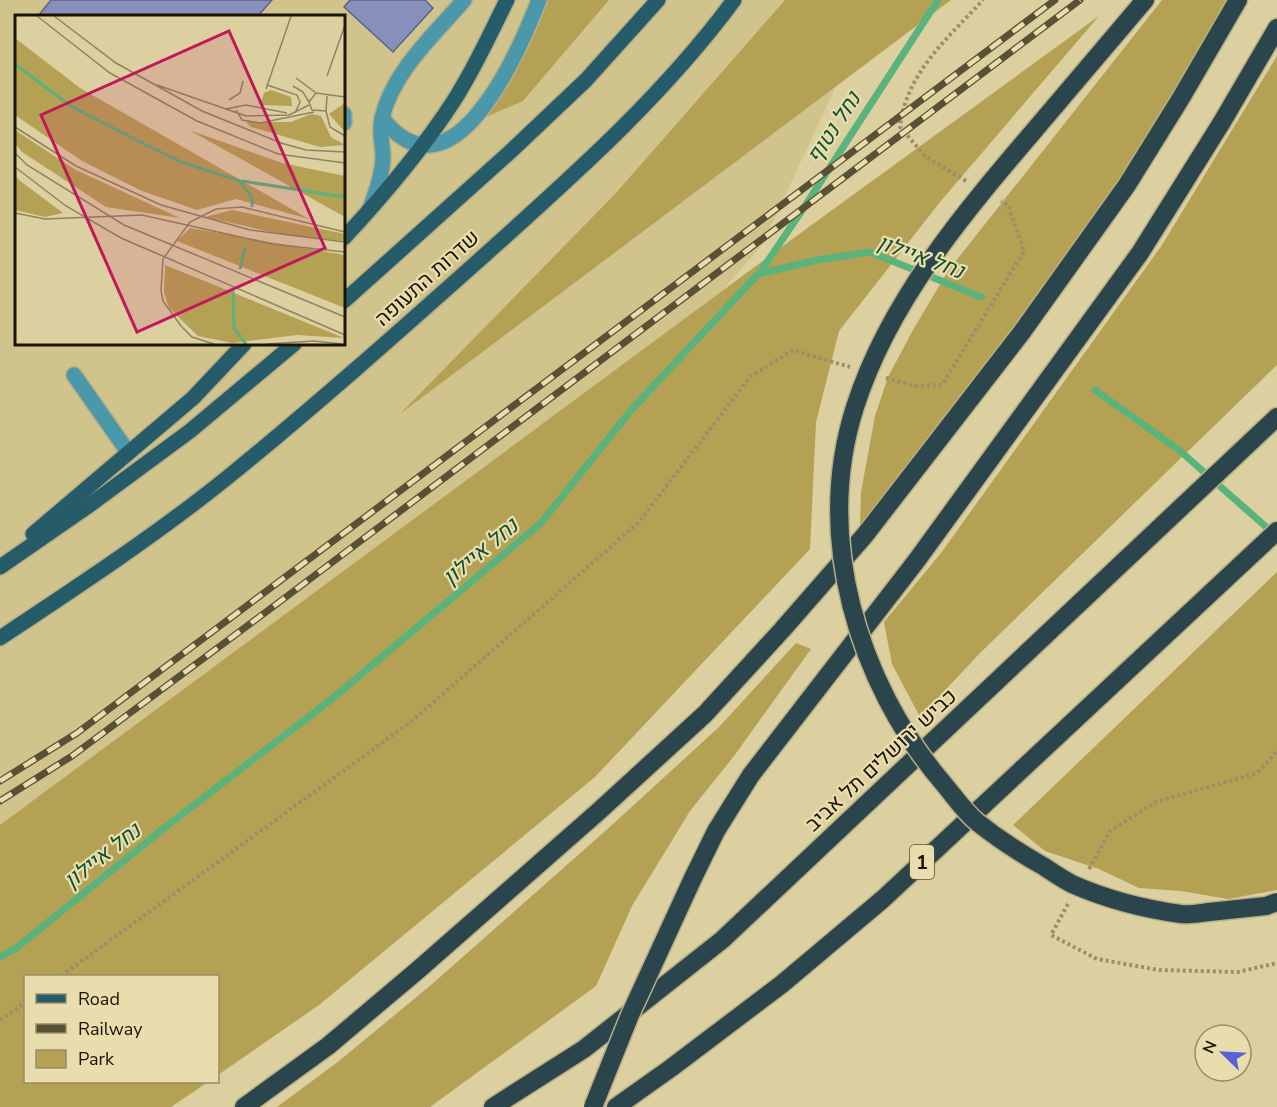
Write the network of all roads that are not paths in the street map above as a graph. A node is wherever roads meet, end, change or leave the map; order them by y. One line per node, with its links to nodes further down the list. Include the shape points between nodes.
1 (464, 0): 9 (lane, via 400,75)
2 (507, 0): 10 (main road, via 454,101)
3 (539, 0): 10 (lane, via 499,85 463,131 443,143)
4 (658, 0): 13 (main road, שדרות התעופה, via 586,80)
5 (734, 0): 21 (main road, שדרות התעופה, via 629,122 373,355 226,478)
6 (1145, 0): 22 (highway, bridge, via 993,180 931,259 894,319 868,369 854,410 845,453 838,527 852,610 873,672 929,766 975,820 1070,883 1123,902 1184,915)
7 (1238, 0): 23 (highway, via 1127,185 1023,332 865,535 782,630 705,714 599,811 328,1046)
8 (1277, 28): 25 (highway, bridge, via 1140,253 917,560 751,775 716,831 693,878)
9 (382, 118): 10 (lane, via 399,136); 11 (lane, via 381,172)
10 (421, 147): 11 (main road)
11 (370, 209): 12 (main road)
12 (345, 237)
13 (345, 300)
14 (243, 345): 18 (main road, via 193,398)
15 (293, 345): 20 (main road, via 190,431 91,504)
16 (74, 375): 18 (lane)
17 (1277, 417): 24 (highway, כביש ירושלים תל אביב, via 722,940 584,1049)
18 (128, 452): 20 (main road)
19 (1277, 531): 26 (highway, 1, via 883,899 782,984)
20 (0, 564)
21 (0, 638)
22 (1277, 903)
23 (244, 1107)
24 (493, 1107)
25 (593, 1107)
26 (616, 1107)

